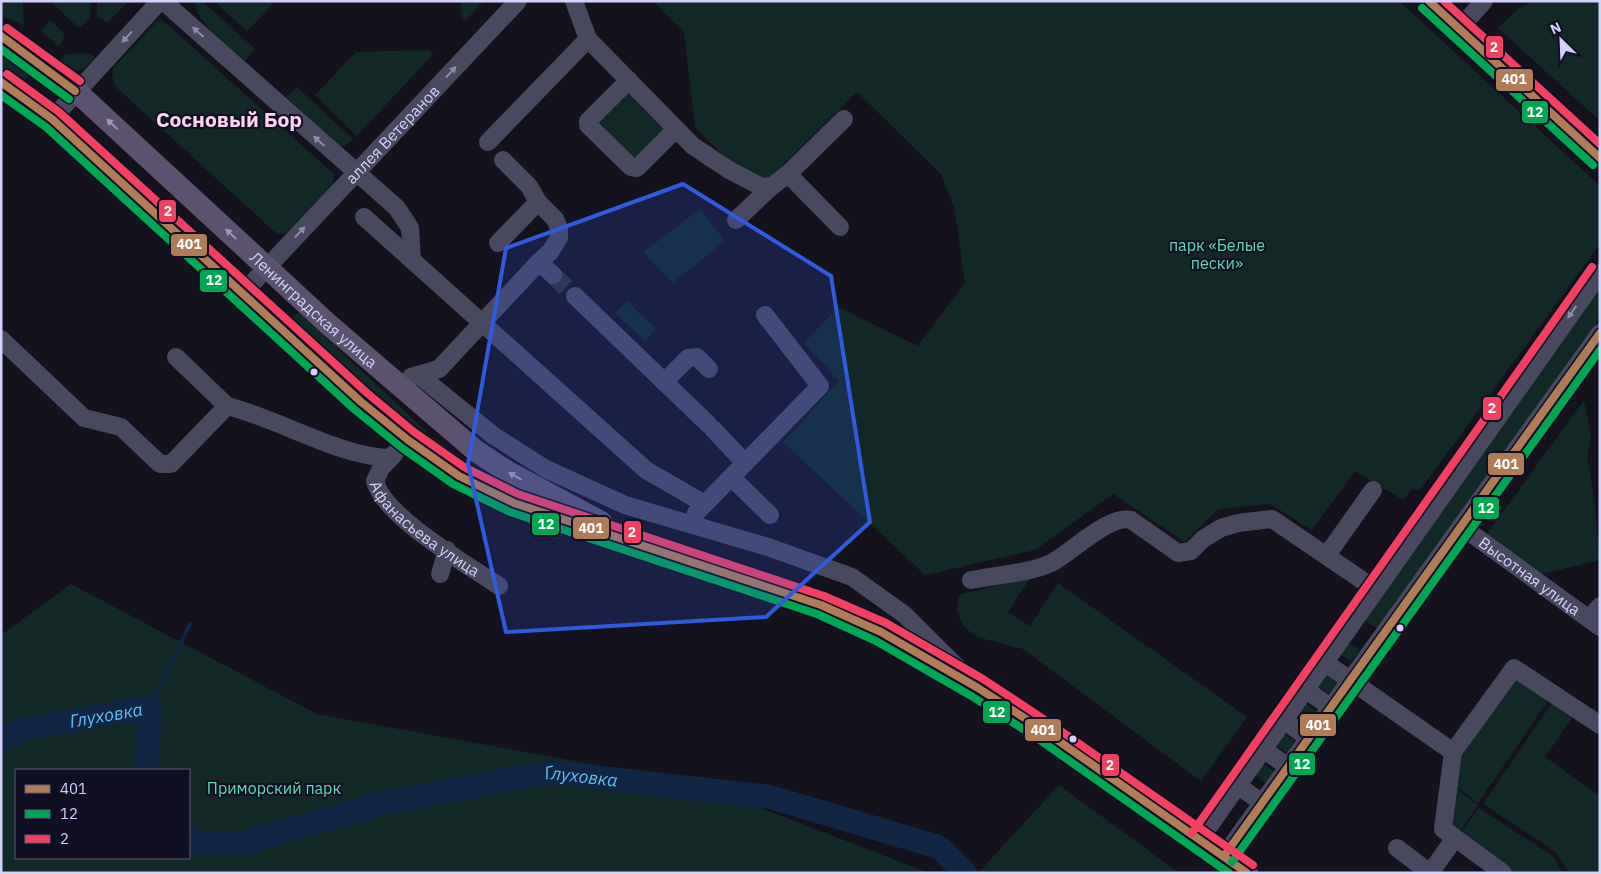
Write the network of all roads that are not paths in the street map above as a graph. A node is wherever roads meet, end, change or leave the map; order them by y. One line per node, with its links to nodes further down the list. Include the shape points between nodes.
1 (162, 1): 11 (street, one-way to 11); 18 (street, one-way to 1)
2 (518, 1): 18 (street, аллея Ветеранов, one-way to 2)
3 (574, 1): 8 (street)
4 (1429, 1): 6 (street)
5 (1484, 1): 6 (street)
6 (1459, 29): 16 (street)
7 (1, 36): 11 (main road, Ленинградская улица)
8 (588, 39): 9 (street); 15 (street)
9 (629, 80): 14 (street); 14 (street, via 588,121 588,126 631,167 637,168)
10 (1, 82): 12 (main road, Ленинградская улица)
11 (77, 92): 12 (street); 28 (main road, Ленинградская улица, one-way to 11)
12 (52, 119): 31 (main road, Ленинградская улица)
13 (844, 119): 19 (street)
14 (676, 129): 20 (street, via 693,146 729,170 760,186)
15 (488, 142)
16 (1600, 158)
17 (503, 160): 21 (street, via 529,186)
18 (357, 171): 26 (street, via 405,217 410,228); 28 (street, аллея Ветеранов, one-way to 18)
19 (788, 174): 20 (street); 24 (street)
20 (771, 187): 23 (street)
21 (538, 202): 25 (street); 27 (street, via 555,219 559,228 559,238)
22 (364, 217): 26 (street)
23 (736, 220)
24 (840, 227)
25 (498, 243)
26 (412, 260): 34 (street)
27 (539, 262): 30 (street); 34 (street)
28 (267, 267): 31 (street, аллея Ветеранов); 39 (main road, Ленинградская улица)
29 (1600, 273): 60 (street, one-way to 60)
30 (553, 276)
31 (242, 293): 43 (main road, Ленинградская улица, via 322,368)
32 (575, 296): 41 (street)
33 (765, 315): 45 (street, via 820,386)
34 (482, 324): 40 (street, via 438,369); 49 (street, via 646,470)
35 (1600, 333): 53 (street)
36 (1, 339): 42 (street, via 84,418 121,427 160,464 171,464)
37 (176, 357): 42 (street)
38 (709, 369): 41 (street, via 697,357 688,358)
39 (384, 374): 40 (street); 47 (main road, Ленинградская улица, one-way to 39, via 476,451)
40 (420, 376): 52 (street, via 494,436 546,469 625,505)
41 (664, 382): 45 (street)
42 (227, 406): 44 (street, via 252,412 361,455)
43 (408, 440): 44 (street, Афанасьева улица); 50 (main road, Ленинградская улица, via 459,476)
44 (391, 458): 55 (street, Афанасьева улица, via 374,481 376,489 391,509)
45 (745, 463): 46 (street)
46 (731, 478): 49 (street); 51 (street)
47 (540, 489): 50 (main road, via 541,502); 54 (main road, Ленинградская улица)
48 (1373, 490): 56 (street)
49 (703, 503): 52 (street)
50 (531, 510): 54 (main road, Ленинградская улица)
51 (770, 515)
52 (689, 526): 64 (street, via 768,546 852,577 905,615)
53 (1461, 526): 61 (street, Высотная улица); 63 (street)
54 (650, 549): 64 (main road, Ленинградская улица, via 814,602 855,619 920,652)
55 (447, 550): 57 (street); 59 (street, Афанасьева улица)
56 (1327, 555): 58 (street, via 1272,520 1221,528 1182,554 1124,518 1052,562); 60 (street)
57 (440, 574)
58 (972, 580)
59 (499, 586)
60 (1375, 589): 62 (street)
61 (1596, 618)
62 (1324, 662): 63 (street); 65 (street)
63 (1349, 680): 66 (street); 71 (street)
64 (978, 688): 76 (main road, Ленинградская улица)
65 (1305, 689): 66 (street); 67 (street)
66 (1330, 707): 69 (street)
67 (1284, 720): 69 (street); 70 (street)
68 (1600, 725): 71 (street, via 1514,668)
69 (1308, 738): 72 (street)
70 (1263, 749): 72 (street); 73 (street)
71 (1453, 752): 75 (street, via 1443,828)
72 (1287, 766): 74 (street)
73 (1236, 786): 74 (street); 76 (street)
74 (1261, 802): 78 (street)
75 (1454, 838): 77 (street, via 1430,873); 80 (street)
76 (1200, 839): 78 (main road, Ленинградская улица)
77 (1397, 848)
78 (1224, 856): 79 (main road, Ленинградская улица)
79 (1247, 873)
80 (1503, 873)

